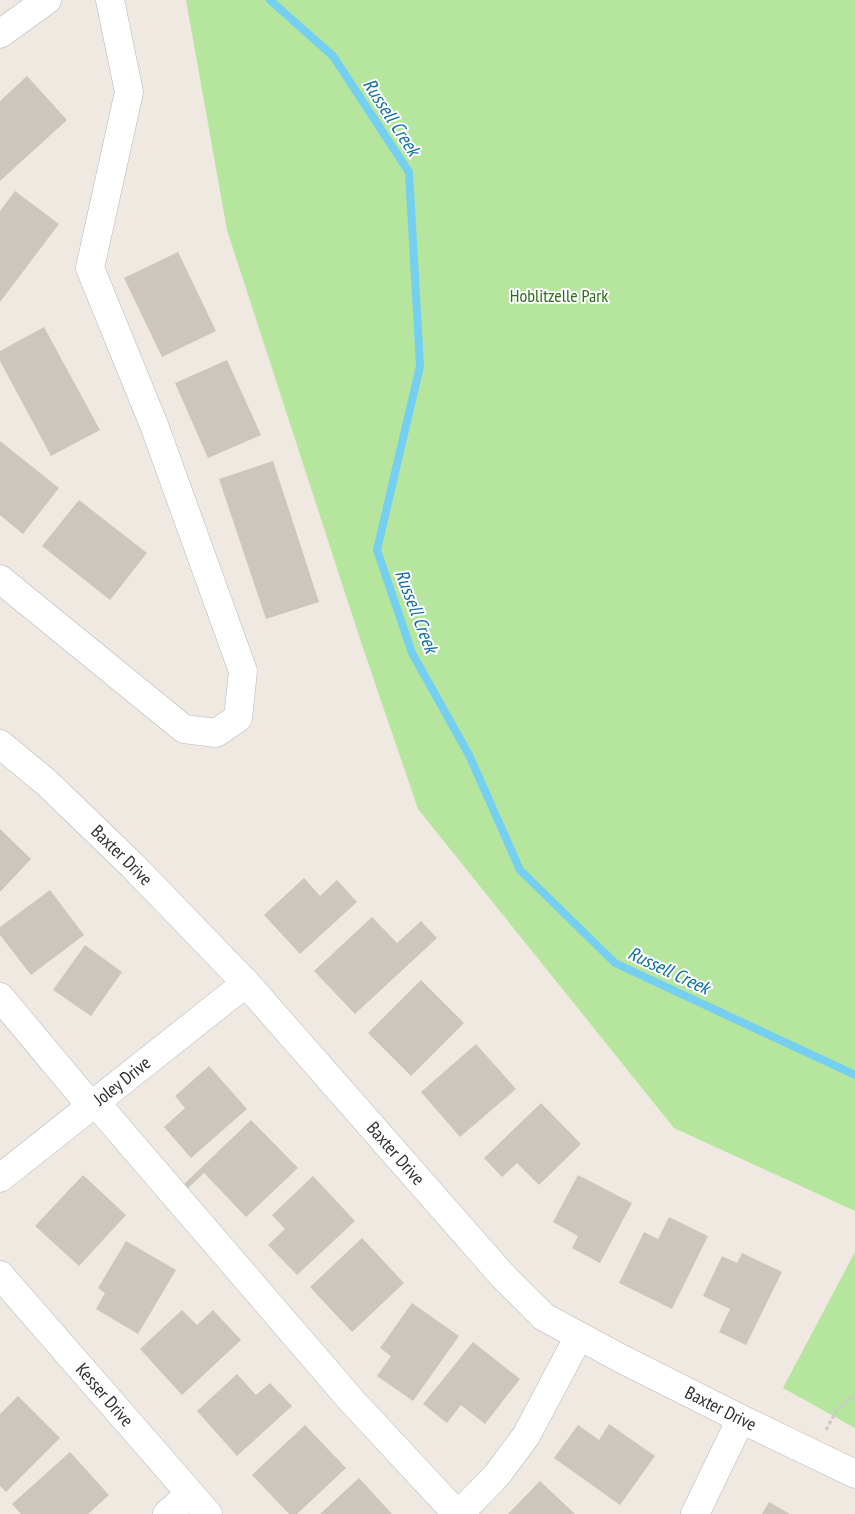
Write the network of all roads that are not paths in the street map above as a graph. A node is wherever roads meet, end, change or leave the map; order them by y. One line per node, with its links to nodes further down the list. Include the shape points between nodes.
1 (47, 0): 3 (street)
2 (110, 0): 4 (street, via 129,92 90,268 154,425 243,671 238,718 216,733 184,729)
3 (0, 34)
4 (0, 579)
5 (0, 744): 6 (street, Baxter Drive, via 47,783 133,866)
6 (246, 983): 8 (street, Joley Drive); 11 (street, Baxter Drive, via 502,1275 544,1317)
7 (0, 997): 8 (street)
8 (93, 1104): 9 (street, Joley Drive); 17 (street, via 352,1401)
9 (0, 1178)
10 (0, 1275): 14 (street, Kesser Drive)
11 (579, 1336): 12 (street, Baxter Drive); 17 (street, via 526,1436 497,1475)
12 (741, 1419): 13 (street, Baxter Drive); 18 (street)
13 (855, 1474)
14 (190, 1494): 15 (street); 16 (street, Kesser Drive)
15 (167, 1514)
16 (208, 1514)
17 (458, 1514)
18 (695, 1514)

